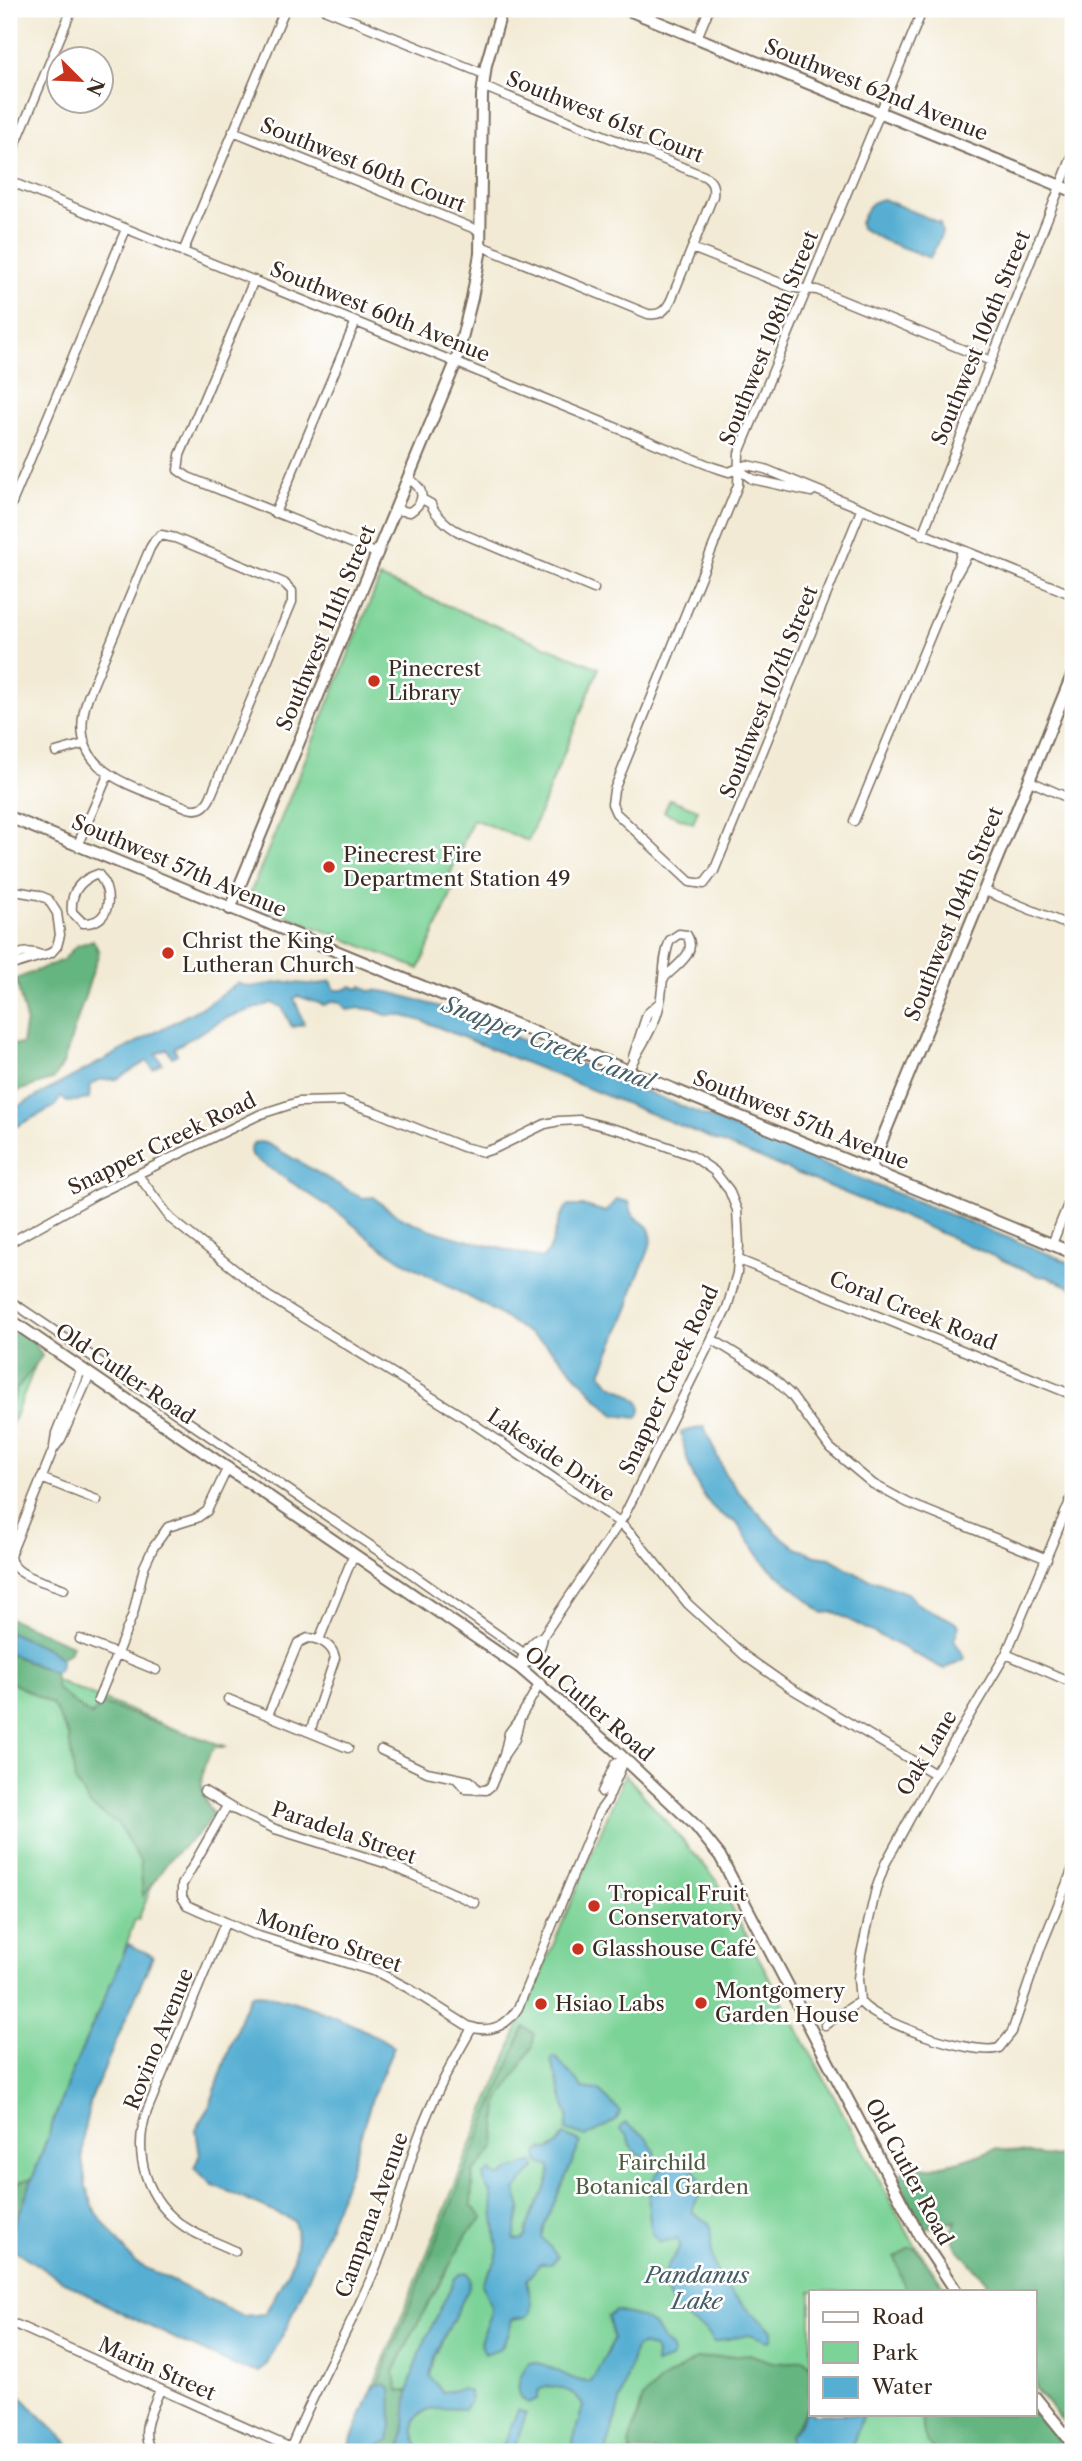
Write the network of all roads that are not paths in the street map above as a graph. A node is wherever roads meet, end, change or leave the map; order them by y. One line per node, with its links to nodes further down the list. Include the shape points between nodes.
1 (72, 9): 13 (street)
2 (285, 9): 11 (street)
3 (324, 9): 9 (street, Southwest 61st Court)
4 (502, 9): 9 (main road, Southwest 111th Street)
5 (626, 9): 8 (main road, Southwest 62nd Avenue)
6 (709, 9): 8 (street)
7 (923, 9): 10 (street, Southwest 108th Street)
8 (697, 37): 10 (main road, Southwest 62nd Avenue)
9 (483, 80): 18 (main road, Southwest 111th Street); 20 (street, Southwest 61st Court, via 712,183 713,196)
10 (880, 113): 15 (main road, Southwest 62nd Avenue); 23 (street, Southwest 108th Street)
11 (233, 131): 18 (street, Southwest 60th Court); 21 (street)
12 (1073, 153): 15 (street, Southwest 106th Street)
13 (9, 160)
14 (9, 181): 17 (street, Southwest 60th Avenue)
15 (1060, 186): 16 (main road, Southwest 62nd Avenue); 25 (street, Southwest 106th Street)
16 (1073, 191)
17 (126, 229): 21 (street, Southwest 60th Avenue); 31 (street)
18 (480, 232): 19 (main road, Southwest 111th Street)
19 (481, 246): 20 (street, via 648,314 659,314 671,300); 26 (main road, Southwest 111th Street)
20 (692, 248): 23 (street)
21 (183, 252): 22 (street, Southwest 60th Avenue)
22 (254, 280): 24 (street, Southwest 60th Avenue); 34 (street, via 180,455 178,470)
23 (807, 290): 25 (street, via 817,290); 27 (street, Southwest 108th Street, via 739,453)
24 (356, 321): 26 (street, Southwest 60th Avenue); 34 (street)
25 (991, 361): 35 (street, Southwest 106th Street)
26 (456, 362): 27 (street, Southwest 60th Avenue, via 713,467 729,472); 28 (main road, Southwest 111th Street)
27 (738, 469): 29 (street, Southwest 60th Avenue, via 752,479); 29 (street, Southwest 60th Avenue, via 751,465); 51 (street, Southwest 108th Street, via 738,485 612,800 616,813 686,880)
28 (409, 479): 30 (street, via 418,486); 32 (main road, Southwest 111th Street)
29 (816, 492): 33 (street, Southwest 60th Avenue)
30 (420, 502): 32 (street, via 405,513); 38 (street, via 459,532)
31 (9, 510)
32 (396, 510): 37 (main road, Southwest 111th Street)
33 (862, 510): 35 (street, Southwest 60th Avenue); 51 (street, Southwest 107th Street, via 717,864)
34 (275, 513): 37 (street)
35 (922, 535): 36 (street, Southwest 60th Avenue)
36 (965, 552): 39 (street, Southwest 60th Avenue); 47 (street)
37 (377, 554): 54 (main road, Southwest 111th Street)
38 (594, 589)
39 (1073, 595)
40 (1073, 673): 44 (main road, Southwest 104th Street)
41 (84, 744): 42 (street); 43 (street); 43 (street, via 82,723 88,697 159,536 175,538 291,588 292,602 204,807 188,808)
42 (57, 752)
43 (108, 775): 48 (street)
44 (1030, 781): 45 (street); 53 (main road, Southwest 104th Street)
45 (1073, 800)
46 (9, 817): 48 (main road, Southwest 57th Avenue)
47 (854, 821)
48 (78, 844): 49 (main road, Southwest 57th Avenue)
49 (106, 856): 50 (street); 54 (main road, Southwest 57th Avenue)
50 (98, 874): 55 (street, via 76,888); 55 (street, via 109,893 104,912 88,923)
51 (704, 884)
52 (9, 890): 56 (street, via 46,897)
53 (985, 891): 57 (street); 61 (main road, Southwest 104th Street)
54 (230, 909): 60 (main road, Southwest 57th Avenue)
55 (72, 912): 56 (street)
56 (58, 918): 58 (street, via 60,934 51,953 23,952)
57 (1073, 927)
58 (9, 963)
59 (664, 978): 59 (street, via 688,954 687,935 670,940); 60 (street, via 655,1020)
60 (631, 1065): 61 (main road, Southwest 57th Avenue)
61 (870, 1169): 65 (main road, Southwest 57th Avenue)
62 (138, 1175): 64 (street, Snapper Creek Road); 67 (street, Snapper Creek Road, via 261,1114 298,1102 350,1103 484,1152 545,1124 580,1120 668,1145 714,1171 737,1210); 77 (street, Lakeside Drive, via 171,1219 268,1296 462,1416)
63 (1073, 1192): 65 (street)
64 (9, 1243)
65 (1052, 1244): 66 (main road, Southwest 57th Avenue)
66 (1073, 1252)
67 (738, 1260): 70 (street, Snapper Creek Road, via 731,1297); 72 (street, Coral Creek Road)
68 (9, 1300): 86 (street, Old Cutler Road)
69 (9, 1319): 71 (main road, Old Cutler Road)
70 (712, 1339): 77 (street, Snapper Creek Road); 79 (street, via 770,1375 791,1395 830,1448 873,1484 908,1503)
71 (86, 1371): 73 (main road, Old Cutler Road); 74 (street)
72 (1073, 1395)
73 (228, 1466): 78 (main road, Old Cutler Road); 85 (street, via 207,1511 168,1527 155,1544)
74 (41, 1478): 76 (street); 80 (street)
75 (1073, 1494): 79 (street, Oak Lane)
76 (97, 1500)
77 (620, 1523): 82 (street, Snapper Creek Road); 99 (street, Lakeside Drive, via 688,1604 745,1656 789,1688)
78 (355, 1554): 84 (street); 88 (main road, Old Cutler Road)
79 (1047, 1559): 87 (street, Oak Lane)
80 (10, 1560): 81 (street, via 20,1571)
81 (64, 1589)
82 (543, 1636): 86 (street, Snapper Creek Road); 88 (street, Snapper Creek Road, via 529,1663)
83 (80, 1639): 85 (street)
84 (319, 1640): 94 (street, via 308,1638 298,1643); 95 (street, via 335,1658)
85 (116, 1654): 89 (street); 93 (street)
86 (525, 1654): 88 (street, Snapper Creek Road)
87 (1006, 1654): 91 (street); 99 (street, Oak Lane)
88 (519, 1667): 90 (main road, Old Cutler Road)
89 (156, 1670)
90 (540, 1683): 97 (street, via 509,1733 489,1789 478,1790 470,1782 427,1772); 98 (main road, Old Cutler Road)
91 (1073, 1683)
92 (228, 1699): 94 (street)
93 (98, 1700)
94 (268, 1715): 95 (street)
95 (310, 1732): 96 (street)
96 (348, 1748)
97 (380, 1750)
98 (625, 1759): 102 (street); 102 (street, via 615,1764); 110 (main road, Old Cutler Road, via 715,1848 920,2236)
99 (935, 1774): 106 (street, Oak Lane, via 878,1882 860,1964)
100 (204, 1791): 101 (street, Paradela Street)
101 (227, 1806): 104 (street, Paradela Street, via 284,1833 396,1867); 105 (street, Monfero Street, via 181,1894 187,1905)
102 (599, 1812): 108 (street, via 515,2013 492,2029)
103 (1073, 1868): 106 (street, via 1012,2032 999,2048 979,2050 941,2041 864,2007)
104 (475, 1903)
105 (225, 1923): 108 (street, Monfero Street, via 379,1973); 109 (street, Rovino Avenue, via 147,2111 141,2154 151,2189 169,2214 188,2229)
106 (860, 2001): 107 (street)
107 (825, 2025)
108 (472, 2028): 115 (street, Campana Avenue, via 421,2130 367,2288)
109 (235, 2250)
110 (955, 2290)
111 (9, 2324): 112 (street, Marin Street)
112 (160, 2390): 115 (street, Marin Street); 116 (street, via 146,2427)
113 (1036, 2398): 114 (main road)
114 (1073, 2444)
115 (290, 2450)
116 (152, 2452)

